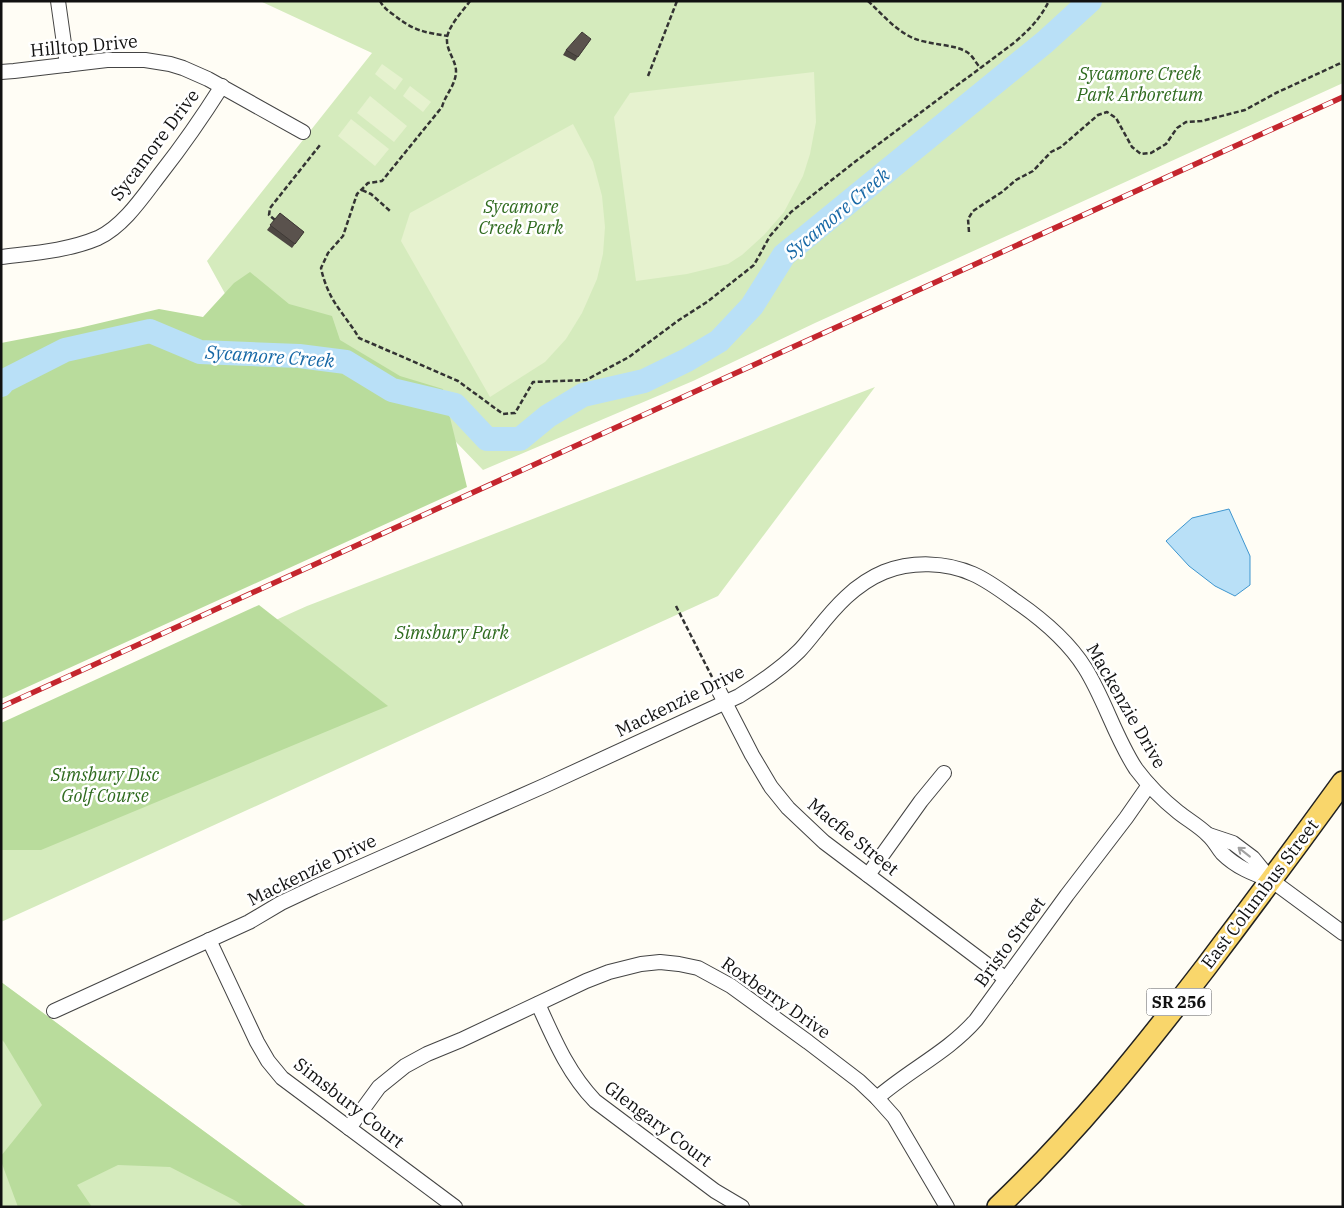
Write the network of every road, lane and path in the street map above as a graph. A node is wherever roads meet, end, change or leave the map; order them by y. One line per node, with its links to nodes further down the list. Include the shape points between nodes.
1 (58, 1): 9 (street)
2 (380, 1): 7 (path, via 408,26)
3 (470, 1): 7 (path)
4 (677, 1): 12 (path)
5 (868, 1): 10 (path, via 902,32 914,39 965,51)
6 (1049, 1): 10 (path, via 1032,28)
7 (448, 36): 16 (path, via 456,71 442,108 382,181 368,183)
8 (1343, 62): 19 (path, via 1245,110 1186,122 1177,128 1166,144 1151,153 1141,154 1132,147 1116,118 1107,112 1098,115 1051,152 1033,171 972,211 968,219)
9 (67, 65): 11 (street, Hilltop Drive); 13 (street, Hilltop Drive, via 145,60 183,68)
10 (980, 68): 16 (path, via 791,212 770,236 754,264 707,302 629,357 586,380 533,382 515,413 503,414 458,381 359,338 332,298 321,268 328,253 343,236 356,194)
11 (1, 72)
12 (648, 76)
13 (222, 86): 14 (street, Hilltop Drive); 20 (street, Sycamore Drive, via 190,134 116,226 82,244)
14 (303, 132)
15 (320, 146): 18 (path, via 270,208 269,215)
16 (362, 190): 17 (path)
17 (390, 212)
18 (275, 220)
19 (969, 232)
20 (1, 257)
21 (676, 606): 22 (path)
22 (718, 687): 23 (street, Macfie Street)
23 (725, 702): 26 (street, Mackenzie Drive, via 775,672 800,650 831,612 868,580 912,565 956,568 987,581 1062,638 1085,668 1127,753); 27 (street, Macfie Street, via 752,755 782,801 816,836); 30 (street, Mackenzie Drive, via 315,887)
24 (944, 772): 27 (street)
25 (1343, 782): 28 (main road, East Columbus Street / SR 256)
26 (1149, 784): 28 (street, Mackenzie Drive, via 1177,812 1209,835 1223,854 1244,869); 31 (street, Bristo Street)
27 (868, 876): 31 (street, Macfie Street)
28 (1272, 880): 29 (street, Mackenzie Drive); 39 (main road, East Columbus Street / SR 256, via 1123,1073 1052,1153)
29 (1343, 933)
30 (209, 940): 33 (street, Mackenzie Drive); 35 (street, Simsbury Court, via 268,1061 282,1078)
31 (1006, 979): 34 (street, Bristo Street, via 964,1033)
32 (538, 1004): 34 (street, Roxberry Drive, via 622,968 660,962 698,968 762,1008); 35 (street, Roxberry Drive, via 405,1066 379,1087); 37 (street, Glengary Court, via 571,1072 595,1101 715,1191)
33 (54, 1012)
34 (877, 1098): 38 (street, Roxberry Drive, via 894,1117)
35 (349, 1128): 36 (street, Simsbury Court)
36 (455, 1207)
37 (742, 1207)
38 (947, 1207)
39 (998, 1207)

